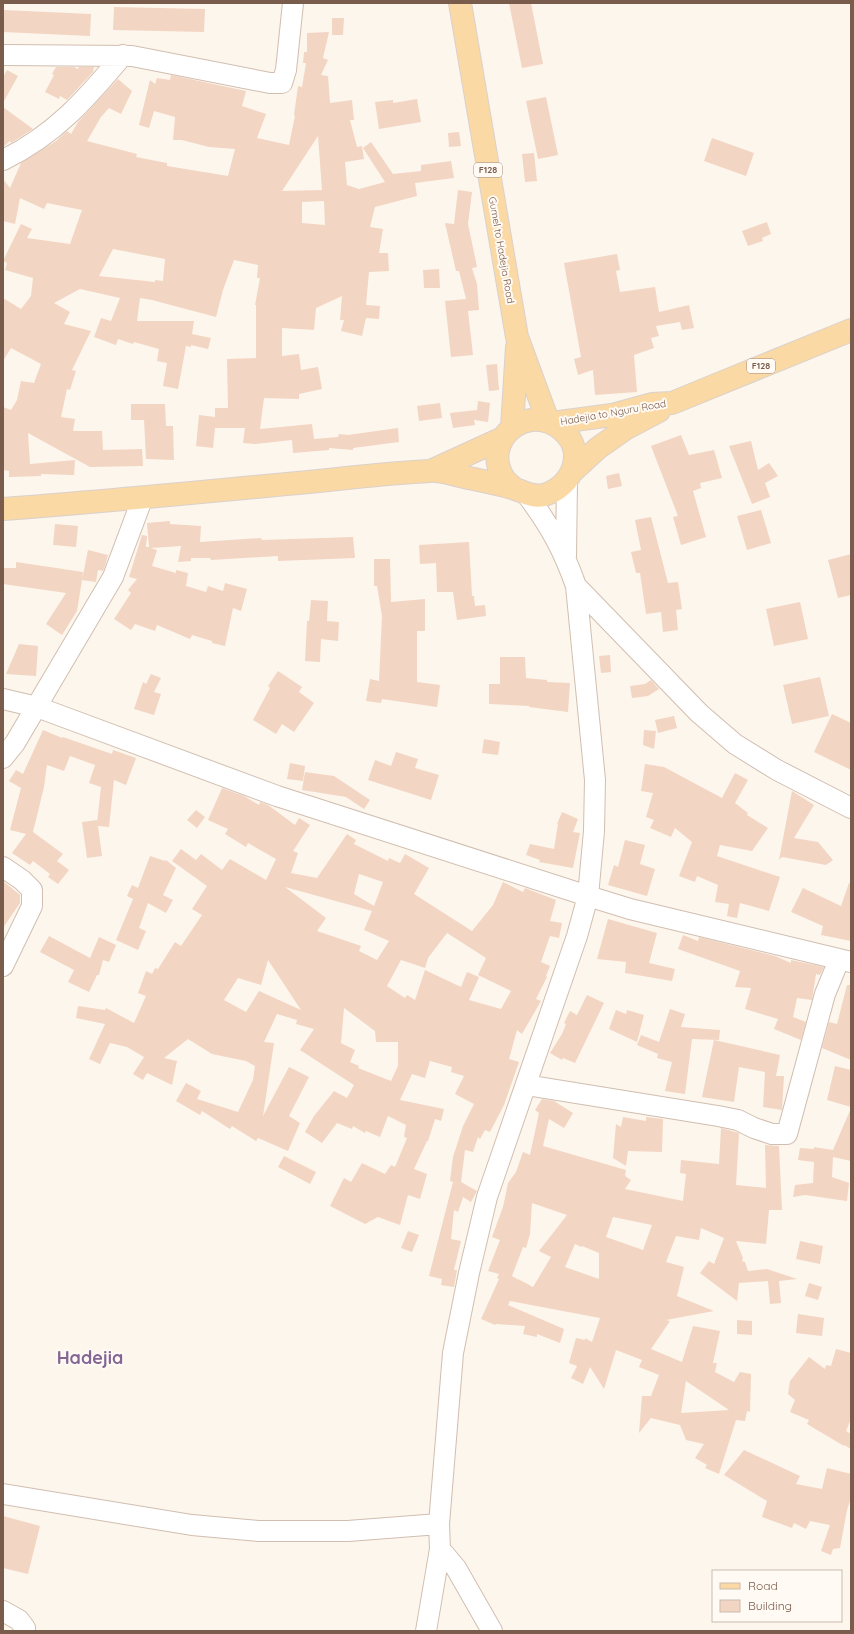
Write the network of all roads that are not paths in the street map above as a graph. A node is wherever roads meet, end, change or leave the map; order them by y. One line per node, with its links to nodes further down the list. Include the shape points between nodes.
1 (293, 3): 4 (street, via 286,70 282,83 270,83)
2 (460, 3): 7 (main road, Gumel to Hadejia Road / F128)
3 (3, 56): 4 (street)
4 (123, 56): 5 (street, via 90,95 61,123)
5 (3, 160)
6 (851, 330): 8 (main road, Hadejia to Nguru Road / F128)
7 (517, 337): 9 (main road, Gumel to Hadejia Road / F128); 10 (main road, F128)
8 (672, 402): 9 (main road, Hadejia to Nguru Road / F128, via 652,404 612,415); 12 (main road, F128, via 598,448)
9 (550, 422): 10 (main road, F128, via 535,419 523,421); 12 (main road, F128, via 564,431 572,443 575,457)
10 (507, 433): 11 (main road); 13 (main road, F128, via 498,451 499,465 504,478)
11 (433, 470): 13 (main road); 14 (main road)
12 (570, 476): 13 (main road, F128, via 556,491 542,496); 16 (street)
13 (520, 492): 16 (street, via 552,531)
14 (143, 497): 15 (main road); 19 (street, via 113,577)
15 (3, 509)
16 (566, 558): 17 (street)
17 (576, 586): 21 (street, via 699,714 735,744 777,770); 23 (street, via 595,780 594,831)
18 (3, 699): 19 (street)
19 (37, 707): 20 (street); 23 (street, via 277,796)
20 (3, 758)
21 (851, 808)
22 (3, 867): 25 (street, via 32,890 32,906)
23 (588, 896): 24 (street, via 630,909); 26 (street, via 577,936)
24 (845, 961): 26 (street, via 825,994 787,1134 772,1134 738,1120 718,1116)
25 (3, 966)
26 (526, 1085): 28 (street, via 487,1197 453,1353)
27 (3, 1494): 28 (street, via 192,1525 258,1531 348,1531)
28 (439, 1524): 29 (street)
29 (440, 1549): 32 (street); 33 (street, via 456,1568)
30 (3, 1611): 31 (street, via 19,1620)
31 (24, 1631)
32 (426, 1631)
33 (492, 1631)

